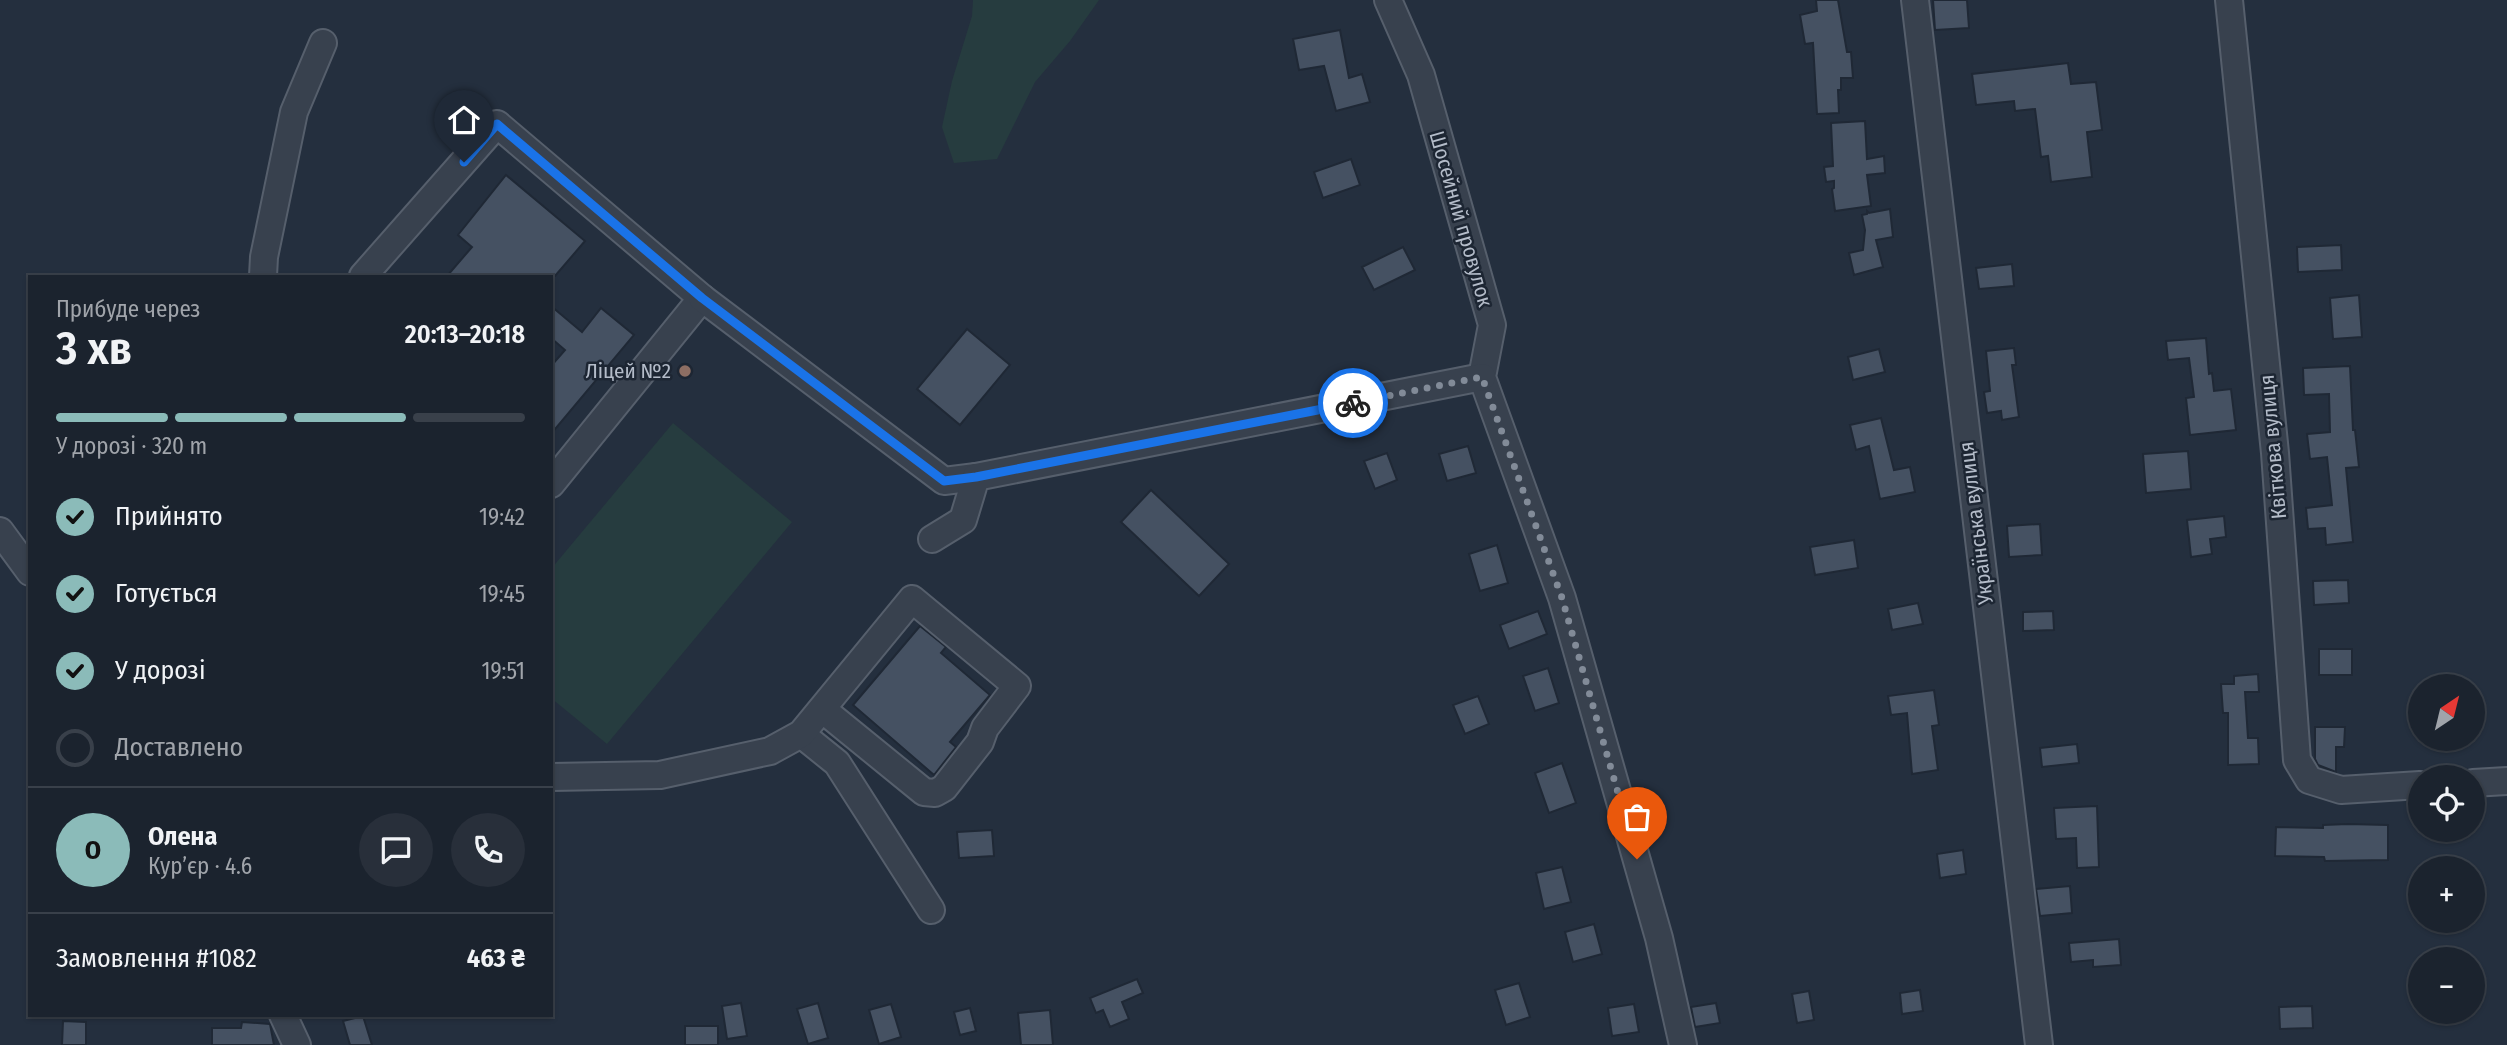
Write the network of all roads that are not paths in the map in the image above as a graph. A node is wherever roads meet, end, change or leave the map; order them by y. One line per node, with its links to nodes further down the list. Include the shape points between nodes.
1 (1388, 0): 8 (street, Шосейний провулок, via 1420,75 1492,325)
2 (1915, 0): 24 (street, Українська вулиця)
3 (2229, 0): 19 (street, Квіткова вулиця, via 2275,453 2297,760 2309,780 2341,790)
4 (323, 43): 5 (street, via 294,112)
5 (263, 275)
6 (364, 275): 7 (street, via 497,124)
7 (702, 298): 9 (street, via 944,481); 10 (street)
8 (1482, 377): 9 (street); 23 (street, via 1562,598 1660,938)
9 (976, 477): 12 (street, via 963,520)
10 (553, 482)
11 (0, 531): 13 (street)
12 (932, 539)
13 (28, 569)
14 (822, 709): 14 (street, via 912,599 1017,685 979,742 944,788 935,793 924,792); 15 (street)
15 (801, 734): 16 (street, via 770,751 660,775); 20 (street, via 836,763)
16 (553, 777)
17 (2507, 781): 18 (street)
18 (2485, 782)
19 (2408, 786)
20 (931, 910)
21 (284, 1017): 22 (street)
22 (297, 1045)
23 (1684, 1045)
24 (2039, 1045)

